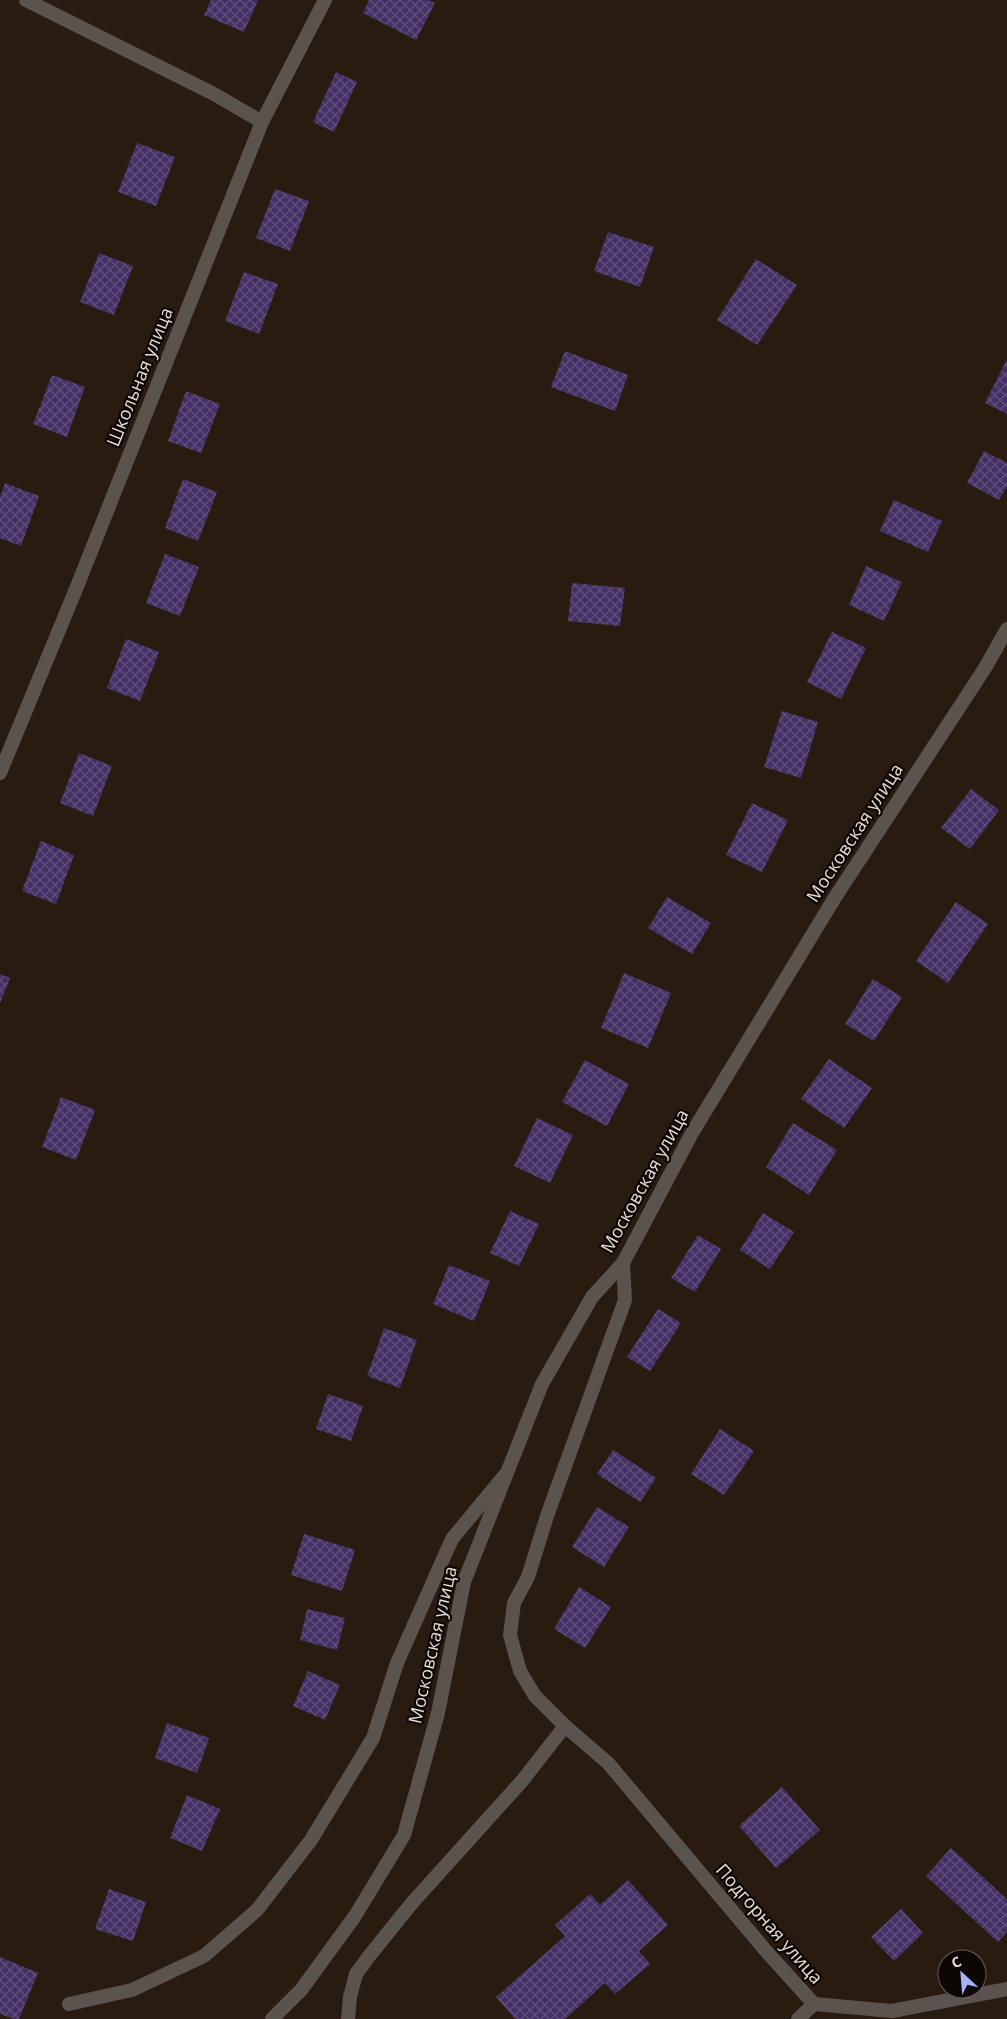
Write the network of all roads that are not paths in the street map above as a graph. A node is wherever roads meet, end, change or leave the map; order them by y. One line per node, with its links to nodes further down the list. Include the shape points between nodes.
1 (26, 0): 3 (street, via 214,94)
2 (325, 0): 3 (street, Школьная улица)
3 (262, 122): 5 (street, Школьная улица)
4 (1007, 629): 6 (street, Московская улица, via 985,668 834,899 702,1116)
5 (0, 773)
6 (623, 1263): 7 (street, Московская улица, via 592,1298 542,1384); 8 (street, Подгорная улица, via 625,1300 528,1576 514,1604 510,1635 520,1671 536,1696)
7 (508, 1472): 10 (street, via 452,1539 397,1663 373,1738 311,1840 257,1910 204,1956 132,1990); 12 (street, Московская улица, via 464,1582 438,1713 404,1835 354,1916 301,1990)
8 (565, 1726): 11 (street, Подгорная улица, via 608,1763); 13 (street, via 522,1781 370,1954 356,1974)
9 (1007, 1989): 11 (street, Подгорная улица, via 892,2010)
10 (69, 2004)
11 (814, 2004): 14 (street)
12 (272, 2019)
13 (348, 2019)
14 (798, 2019)

